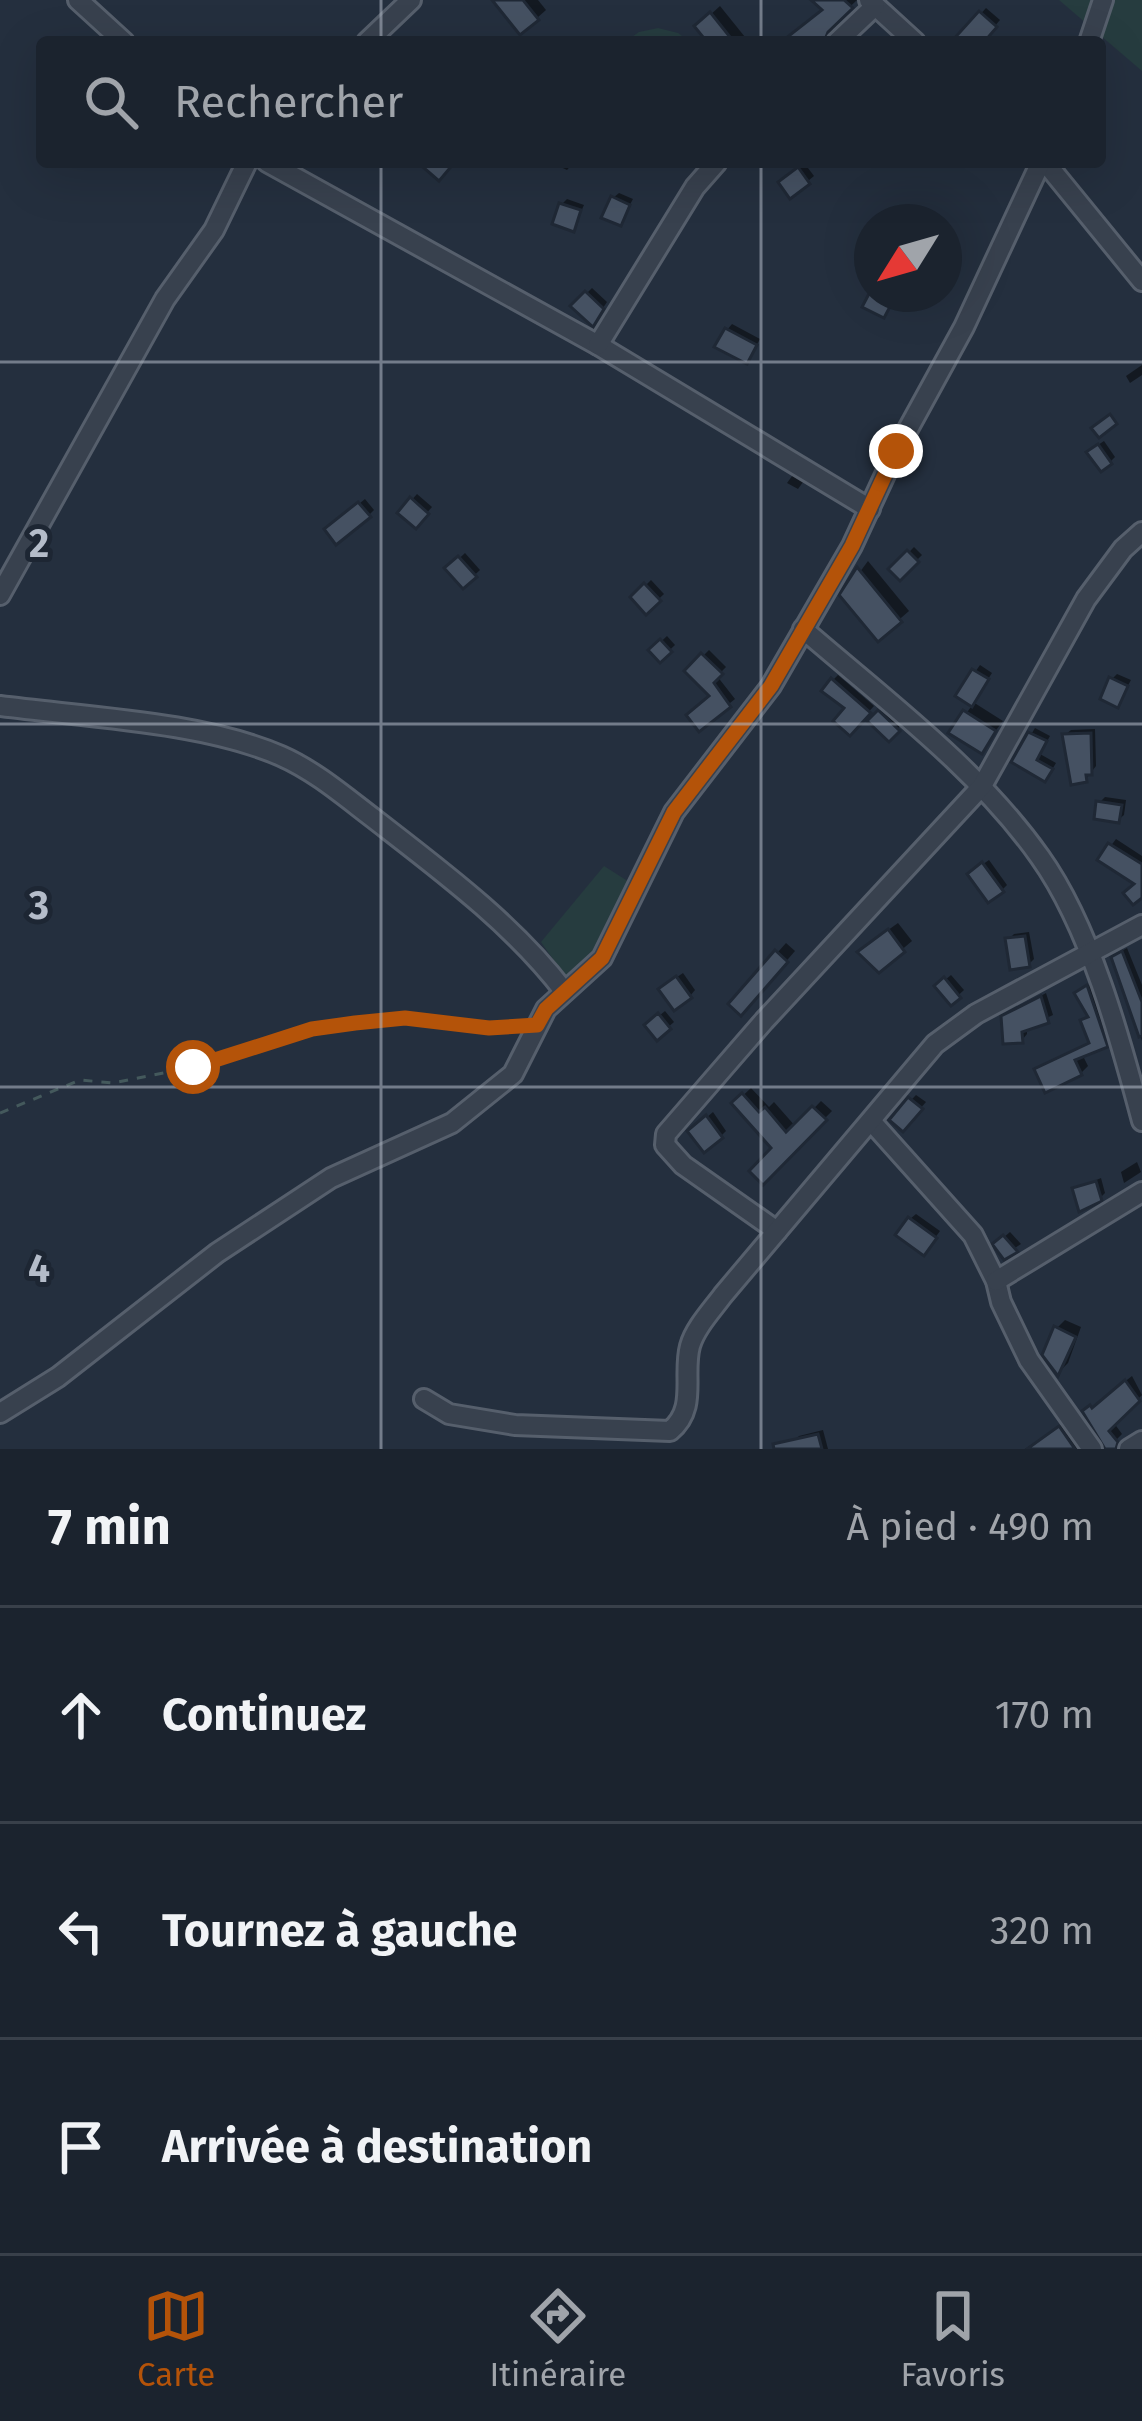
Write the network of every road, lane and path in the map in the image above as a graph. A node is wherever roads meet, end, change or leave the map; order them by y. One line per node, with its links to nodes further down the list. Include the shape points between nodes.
1 (78, 0): 5 (street)
2 (411, 0): 6 (street)
3 (1103, 0): 9 (street)
4 (872, 3): 7 (street); 8 (street)
5 (117, 36)
6 (373, 36)
7 (842, 36)
8 (908, 36)
9 (1091, 36)
10 (244, 168): 19 (street)
11 (278, 168): 16 (street)
12 (712, 168): 16 (street)
13 (1040, 168): 17 (street)
14 (1048, 168): 15 (street)
15 (1142, 281)
16 (598, 345): 17 (street)
17 (870, 508): 20 (street)
18 (1142, 532): 22 (street, via 1086,599)
19 (0, 595)
20 (803, 629): 22 (street); 25 (street, via 771,686 674,812 602,958)
21 (0, 706): 25 (street, via 107,717 280,756 422,856 538,957)
22 (982, 786): 24 (street, via 1042,859); 31 (street, via 666,1134 665,1145 683,1165)
23 (1142, 925): 24 (street)
24 (1091, 955): 28 (street); 29 (street, via 934,1044)
25 (564, 991): 26 (street)
26 (537, 1025): 27 (path, via 405,1018 312,1029 193,1067 113,1083 80,1081); 34 (street, via 513,1074 452,1123 331,1178)
27 (0, 1113)
28 (1142, 1120)
29 (871, 1121): 31 (street); 32 (street, via 973,1235)
30 (1142, 1192): 32 (street)
31 (777, 1231): 33 (street, via 694,1336 685,1411 670,1431 515,1425 449,1414)
32 (997, 1281): 36 (street, via 1029,1360)
33 (424, 1399)
34 (0, 1413)
35 (1142, 1441): 37 (street)
36 (1092, 1449)
37 (1129, 1449)

